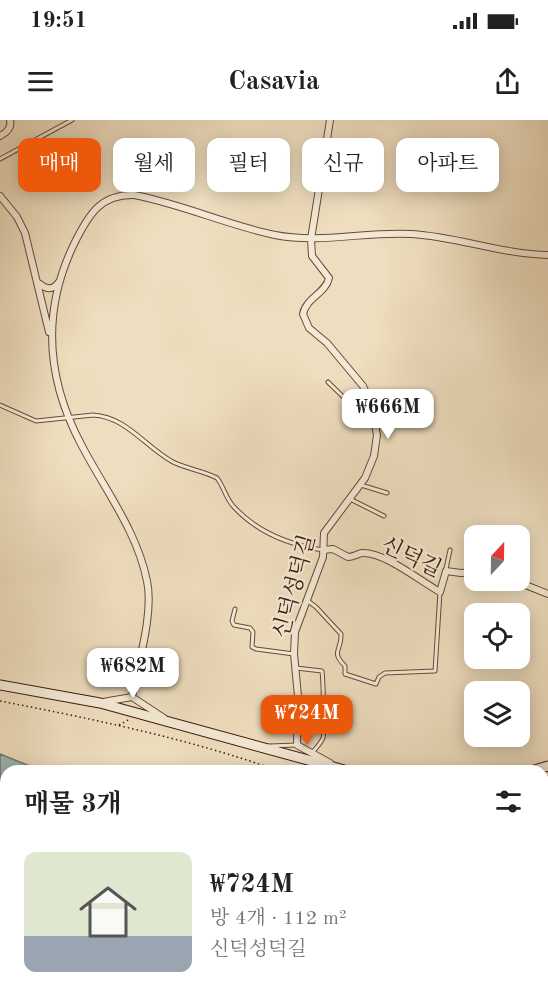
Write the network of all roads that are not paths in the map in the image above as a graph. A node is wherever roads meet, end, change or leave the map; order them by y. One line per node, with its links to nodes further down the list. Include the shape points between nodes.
1 (10, 120): 4 (street, via 7,131)
2 (72, 120): 5 (lane)
3 (330, 120): 7 (street, 신덕성덕길)
4 (0, 136)
5 (0, 159)
6 (0, 196): 10 (street, via 26,233)
7 (311, 239): 8 (street, via 410,234); 9 (street, via 260,231 146,197 115,196 101,203 89,218 72,247); 14 (street, 신덕성덕길, via 312,256 328,278 304,309 305,321 363,386)
8 (548, 255)
9 (59, 282): 10 (street, via 47,289); 11 (street)
10 (39, 284): 11 (street)
11 (51, 344): 15 (street)
12 (328, 382): 14 (lane, via 352,404)
13 (0, 405): 15 (lane, via 36,420)
14 (374, 415): 16 (street, 신덕성덕길, via 374,456)
15 (70, 418): 20 (lane, via 100,416 126,426 172,461 217,478 232,506 265,531 295,545); 32 (street, via 128,528 148,583 148,607)
16 (361, 485): 17 (lane); 18 (street, 신덕성덕길)
17 (387, 493)
18 (350, 499): 19 (lane); 20 (street, 신덕성덕길, via 324,533)
19 (384, 516)
20 (323, 550): 25 (street, 신덕길, via 333,549 348,557 374,555); 27 (street, 신덕성덕길)
21 (450, 550): 22 (lane)
22 (446, 571): 23 (street, 신덕길); 25 (street, 신덕길)
23 (464, 573)
24 (530, 587): 26 (street)
25 (440, 592): 27 (lane, via 435,671 385,673 376,684 345,674 345,666 337,657 342,634)
26 (548, 594)
27 (306, 600): 29 (street, 신덕성덕길, via 294,632)
28 (234, 609): 29 (lane, via 234,625 250,628 252,646 256,649)
29 (294, 654): 30 (street, 신덕성덕길)
30 (295, 668): 35 (street, 신덕성덕길); 37 (lane, via 322,671 325,731)
31 (0, 685): 33 (street)
32 (132, 697): 33 (street); 34 (street)
33 (100, 703): 34 (street)
34 (170, 722): 36 (street)
35 (297, 745): 36 (lane); 37 (street)
36 (258, 746): 38 (street)
37 (312, 753): 39 (street)
38 (326, 765)
39 (335, 765)

